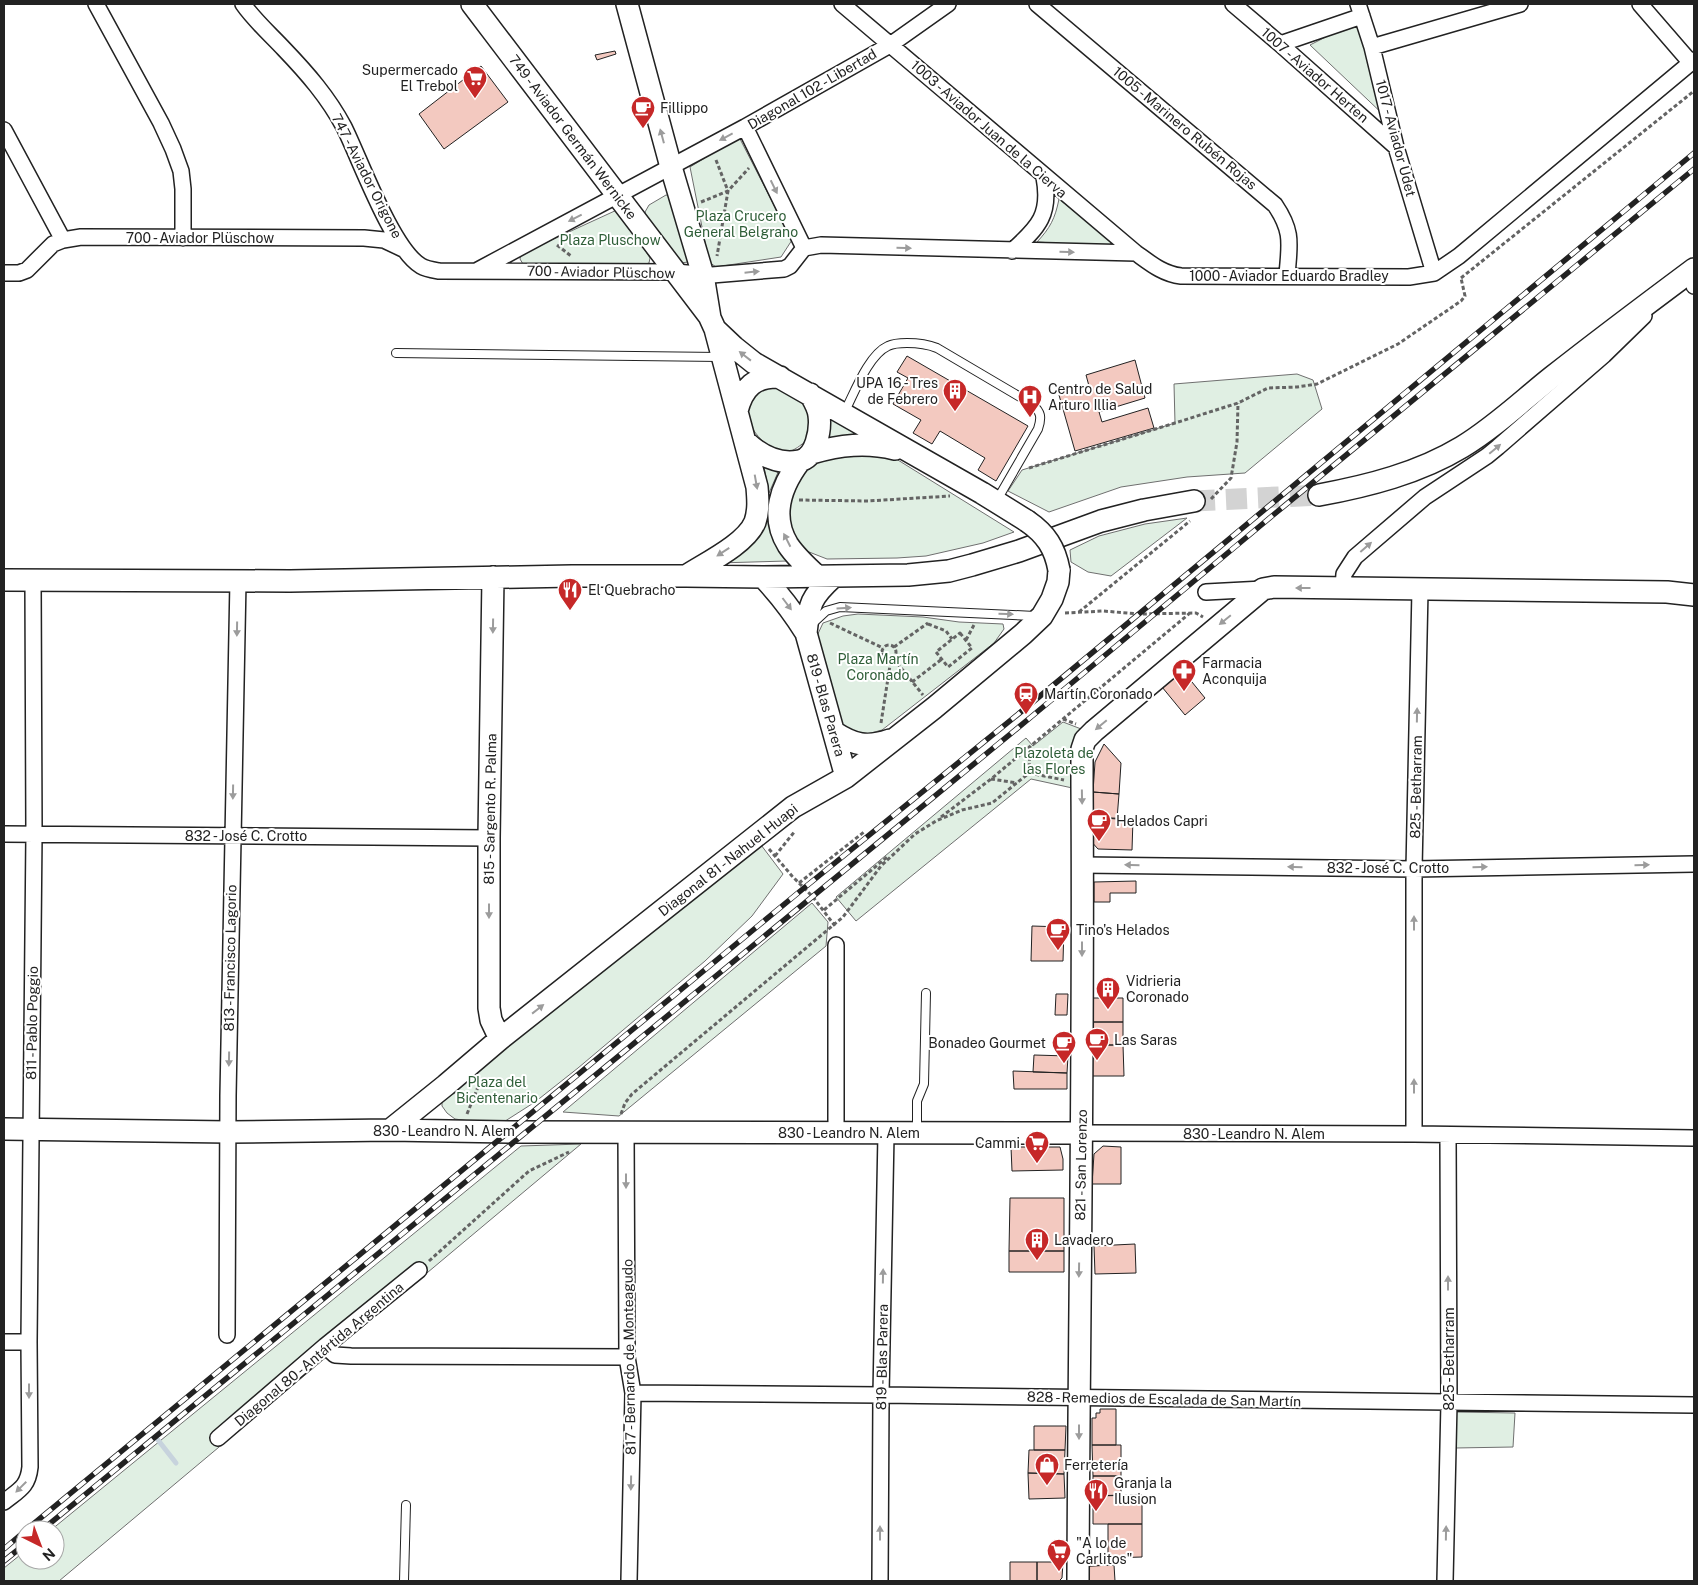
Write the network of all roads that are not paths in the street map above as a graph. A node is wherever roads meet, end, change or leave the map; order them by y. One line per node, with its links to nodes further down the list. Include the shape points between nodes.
1 (96, 4): 23 (street, via 173,149 183,188)
2 (243, 4): 26 (street, 747 - Aviador Origone, via 313,80 328,101 390,226)
3 (472, 4): 22 (street, 749 - Aviador Germán Wernicke)
4 (627, 4): 20 (street, one-way to 4)
5 (842, 4): 14 (street, 1003 - Aviador Juan de la Cierva)
6 (948, 4): 14 (street, Diagonal 102 - Libertad)
7 (1037, 4): 35 (street, 1005 - Marinero Rubén Rojas, via 1276,205 1290,233)
8 (1232, 4): 13 (street, 1007 - Aviador Herten)
9 (1520, 4): 11 (street)
10 (1640, 4): 16 (street)
11 (1498, 7): 15 (street)
12 (1360, 10): 13 (street); 15 (street, 1017 - Aviador Udet)
13 (1280, 44): 19 (street, 1007 - Aviador Herten)
14 (890, 45): 17 (street, Diagonal 102 - Libertad); 21 (street, 1003 - Aviador Juan de la Cierva)
15 (1372, 47): 19 (street, 1017 - Aviador Udet)
16 (1692, 61): 32 (street, 1000 - Aviador Eduardo Bradley, via 1459,256)
17 (746, 127): 20 (street, Diagonal 102 - Libertad, one-way to 20); 25 (street, one-way to 25)
18 (4, 130): 24 (street)
19 (1396, 147): 32 (street, 1017 - Aviador Udet)
20 (671, 167): 22 (street, Diagonal 102 - Libertad); 34 (street)
21 (1044, 177): 27 (street, via 1047,194 1043,214 1032,233); 28 (street, 1003 - Aviador Juan de la Cierva)
22 (618, 196): 29 (street, Diagonal 102 - Libertad, one-way to 29); 31 (street, 749 - Aviador Germán Wernicke)
23 (183, 238): 24 (street, 700 - Aviador Plüschow, via 81,237); 26 (street, 700 - Aviador Plüschow, via 376,239)
24 (63, 240): 33 (street, 700 - Aviador Plüschow, via 53,244 27,270)
25 (804, 248): 27 (street, one-way to 27, via 821,245); 34 (street, one-way to 25, via 784,269)
26 (406, 251): 30 (street, 747 - Aviador Origone, via 421,266)
27 (1012, 251): 28 (street, one-way to 28)
28 (1136, 253): 35 (street, 1000 - Aviador Eduardo Bradley, via 1171,275)
29 (477, 270): 30 (street, 700 - Aviador Plüschow); 31 (street, 700 - Aviador Plüschow)
30 (439, 271)
31 (675, 272): 34 (street, 700 - Aviador Plüschow); 37 (street, 749 - Aviador Germán Wernicke)
32 (1434, 272): 35 (street, 1000 - Aviador Eduardo Bradley, via 1409,277)
33 (4, 273)
34 (711, 275): 37 (street)
35 (1287, 276)
36 (1689, 277): 47 (street, via 1462,447 1380,481); 57 (street, one-way to 36, via 1344,574 1354,557 1425,497 1498,447)
37 (712, 324): 39 (street); 40 (street, one-way to 37, via 745,356)
38 (396, 353): 39 (lane)
39 (722, 357): 42 (street)
40 (780, 377): 41 (street); 42 (street, via 760,378 744,391)
41 (810, 394): 43 (street, Diagonal 81 - Nahuel Huapi); 46 (street, via 819,414 818,434)
42 (737, 411): 44 (street)
43 (844, 413): 45 (street, Diagonal 81 - Nahuel Huapi); 48 (lane, via 867,368 886,346 894,343 928,344 945,353 1039,411 1038,429)
44 (746, 442): 46 (street, via 757,452 778,460); 50 (street, one-way to 50, via 759,504 755,522 743,538)
45 (911, 453): 46 (street, Diagonal 81 - Nahuel Huapi, via 870,444 836,447); 48 (street, Diagonal 81 - Nahuel Huapi)
46 (806, 457): 52 (street, one-way to 46, via 800,559 788,544 779,520 779,501 790,474)
47 (1319, 495)
48 (989, 497): 62 (street, Diagonal 81 - Nahuel Huapi, bridge, via 1037,528 1057,558 1058,582)
49 (1194, 501): 52 (street, via 1101,521 997,558 949,571 908,576)
50 (686, 576): 51 (street); 53 (street)
51 (493, 577): 56 (street); 70 (street, 815 - Sargento R. Palma, one-way to 70)
52 (825, 577): 53 (street); 63 (street, 819 - Blas Parera, via 808,615)
53 (763, 578): 63 (street, 819 - Blas Parera, one-way to 63, via 789,607)
54 (4, 580): 55 (street)
55 (33, 580): 56 (street); 68 (street, 811 - Pablo Poggio)
56 (238, 581): 69 (street, 813 - Francisco Lagorio, one-way to 69)
57 (1342, 588): 58 (street, one-way to 58); 59 (street)
58 (1263, 589): 60 (street); 72 (street, 821 - San Lorenzo, one-way to 72, via 1086,740 1082,749)
59 (1420, 590): 61 (street, via 1667,592); 73 (street, 825 - Betharram, one-way to 59)
60 (1206, 592)
61 (1694, 595)
62 (1042, 616): 63 (lane, one-way to 62, via 826,611 840,606); 65 (street, Diagonal 81 - Nahuel Huapi, via 934,708)
63 (812, 625): 64 (street, 819 - Blas Parera)
64 (834, 732): 65 (street, via 862,745); 66 (street, 819 - Blas Parera)
65 (885, 742): 66 (street, Diagonal 81 - Nahuel Huapi)
66 (846, 777): 76 (street, Diagonal 81 - Nahuel Huapi, one-way to 66, via 793,807)
67 (4, 834): 68 (street, 832 - José C. Crotto)
68 (34, 834): 69 (street, 832 - José C. Crotto); 78 (street, 811 - Pablo Poggio)
69 (232, 836): 70 (street, 832 - José C. Crotto); 80 (street, 813 - Francisco Lagorio, one-way to 80)
70 (489, 838): 76 (street, 815 - Sargento R. Palma, one-way to 76, via 489,1008)
71 (1694, 864): 73 (street, 832 - José C. Crotto, one-way to 71)
72 (1082, 865): 73 (street, 832 - José C. Crotto, one-way to 72); 83 (street, 821 - San Lorenzo, one-way to 83)
73 (1414, 869): 86 (street, 825 - Betharram, one-way to 73)
74 (836, 945): 82 (street)
75 (926, 993): 85 (lane, via 924,1084 918,1101)
76 (500, 1039): 79 (street, Diagonal 81 - Nahuel Huapi)
77 (4, 1129): 78 (street, 830 - Leandro N. Alem)
78 (31, 1130): 80 (street, 830 - Leandro N. Alem); 92 (street, 811 - Pablo Poggio)
79 (390, 1130): 80 (street, 830 - Leandro N. Alem); 81 (street, 830 - Leandro N. Alem)
80 (229, 1132): 90 (street, 813 - Francisco Lagorio)
81 (621, 1132): 82 (street, 830 - Leandro N. Alem); 94 (street, 817 - Bernardo de Monteagudo, one-way to 94)
82 (836, 1133): 84 (street, 830 - Leandro N. Alem)
83 (1081, 1133): 85 (street, 830 - Leandro N. Alem); 86 (street, 830 - Leandro N. Alem); 97 (street, 821 - San Lorenzo, one-way to 97)
84 (886, 1134): 85 (street, 830 - Leandro N. Alem); 96 (street, 819 - Blas Parera, one-way to 84)
85 (917, 1134)
86 (1414, 1134): 87 (street, 830 - Leandro N. Alem)
87 (1448, 1136): 88 (street, 830 - Leandro N. Alem); 98 (street, 825 - Betharram, one-way to 87)
88 (1694, 1138)
89 (419, 1270): 93 (street, Diagonal 80 - Antártida Argentina)
90 (227, 1335)
91 (4, 1342): 92 (street)
92 (29, 1342): 101 (street, 811 - Pablo Poggio, one-way to 101, via 29,1478)
93 (325, 1346): 94 (street, via 335,1355 351,1356); 100 (street, Diagonal 80 - Antártida Argentina)
94 (627, 1357): 95 (street, 817 - Bernardo de Monteagudo)
95 (633, 1393): 96 (street, 828 - Remedios de Escalada de San Martín); 104 (street, 817 - Bernardo de Monteagudo, one-way to 104)
96 (881, 1395): 97 (street, 828 - Remedios de Escalada de San Martín); 105 (street, 819 - Blas Parera, one-way to 96)
97 (1078, 1397): 98 (street, 828 - Remedios de Escalada de San Martín); 106 (street, 821 - San Lorenzo, one-way to 106)
98 (1449, 1403): 99 (street, 828 - Remedios de Escalada de San Martín); 107 (street, 825 - Betharram, one-way to 98)
99 (1694, 1405)
100 (218, 1438)
101 (4, 1502)
102 (406, 1505): 103 (lane)
103 (404, 1581)
104 (629, 1581)
105 (880, 1581)
106 (1078, 1581)
107 (1445, 1581)

